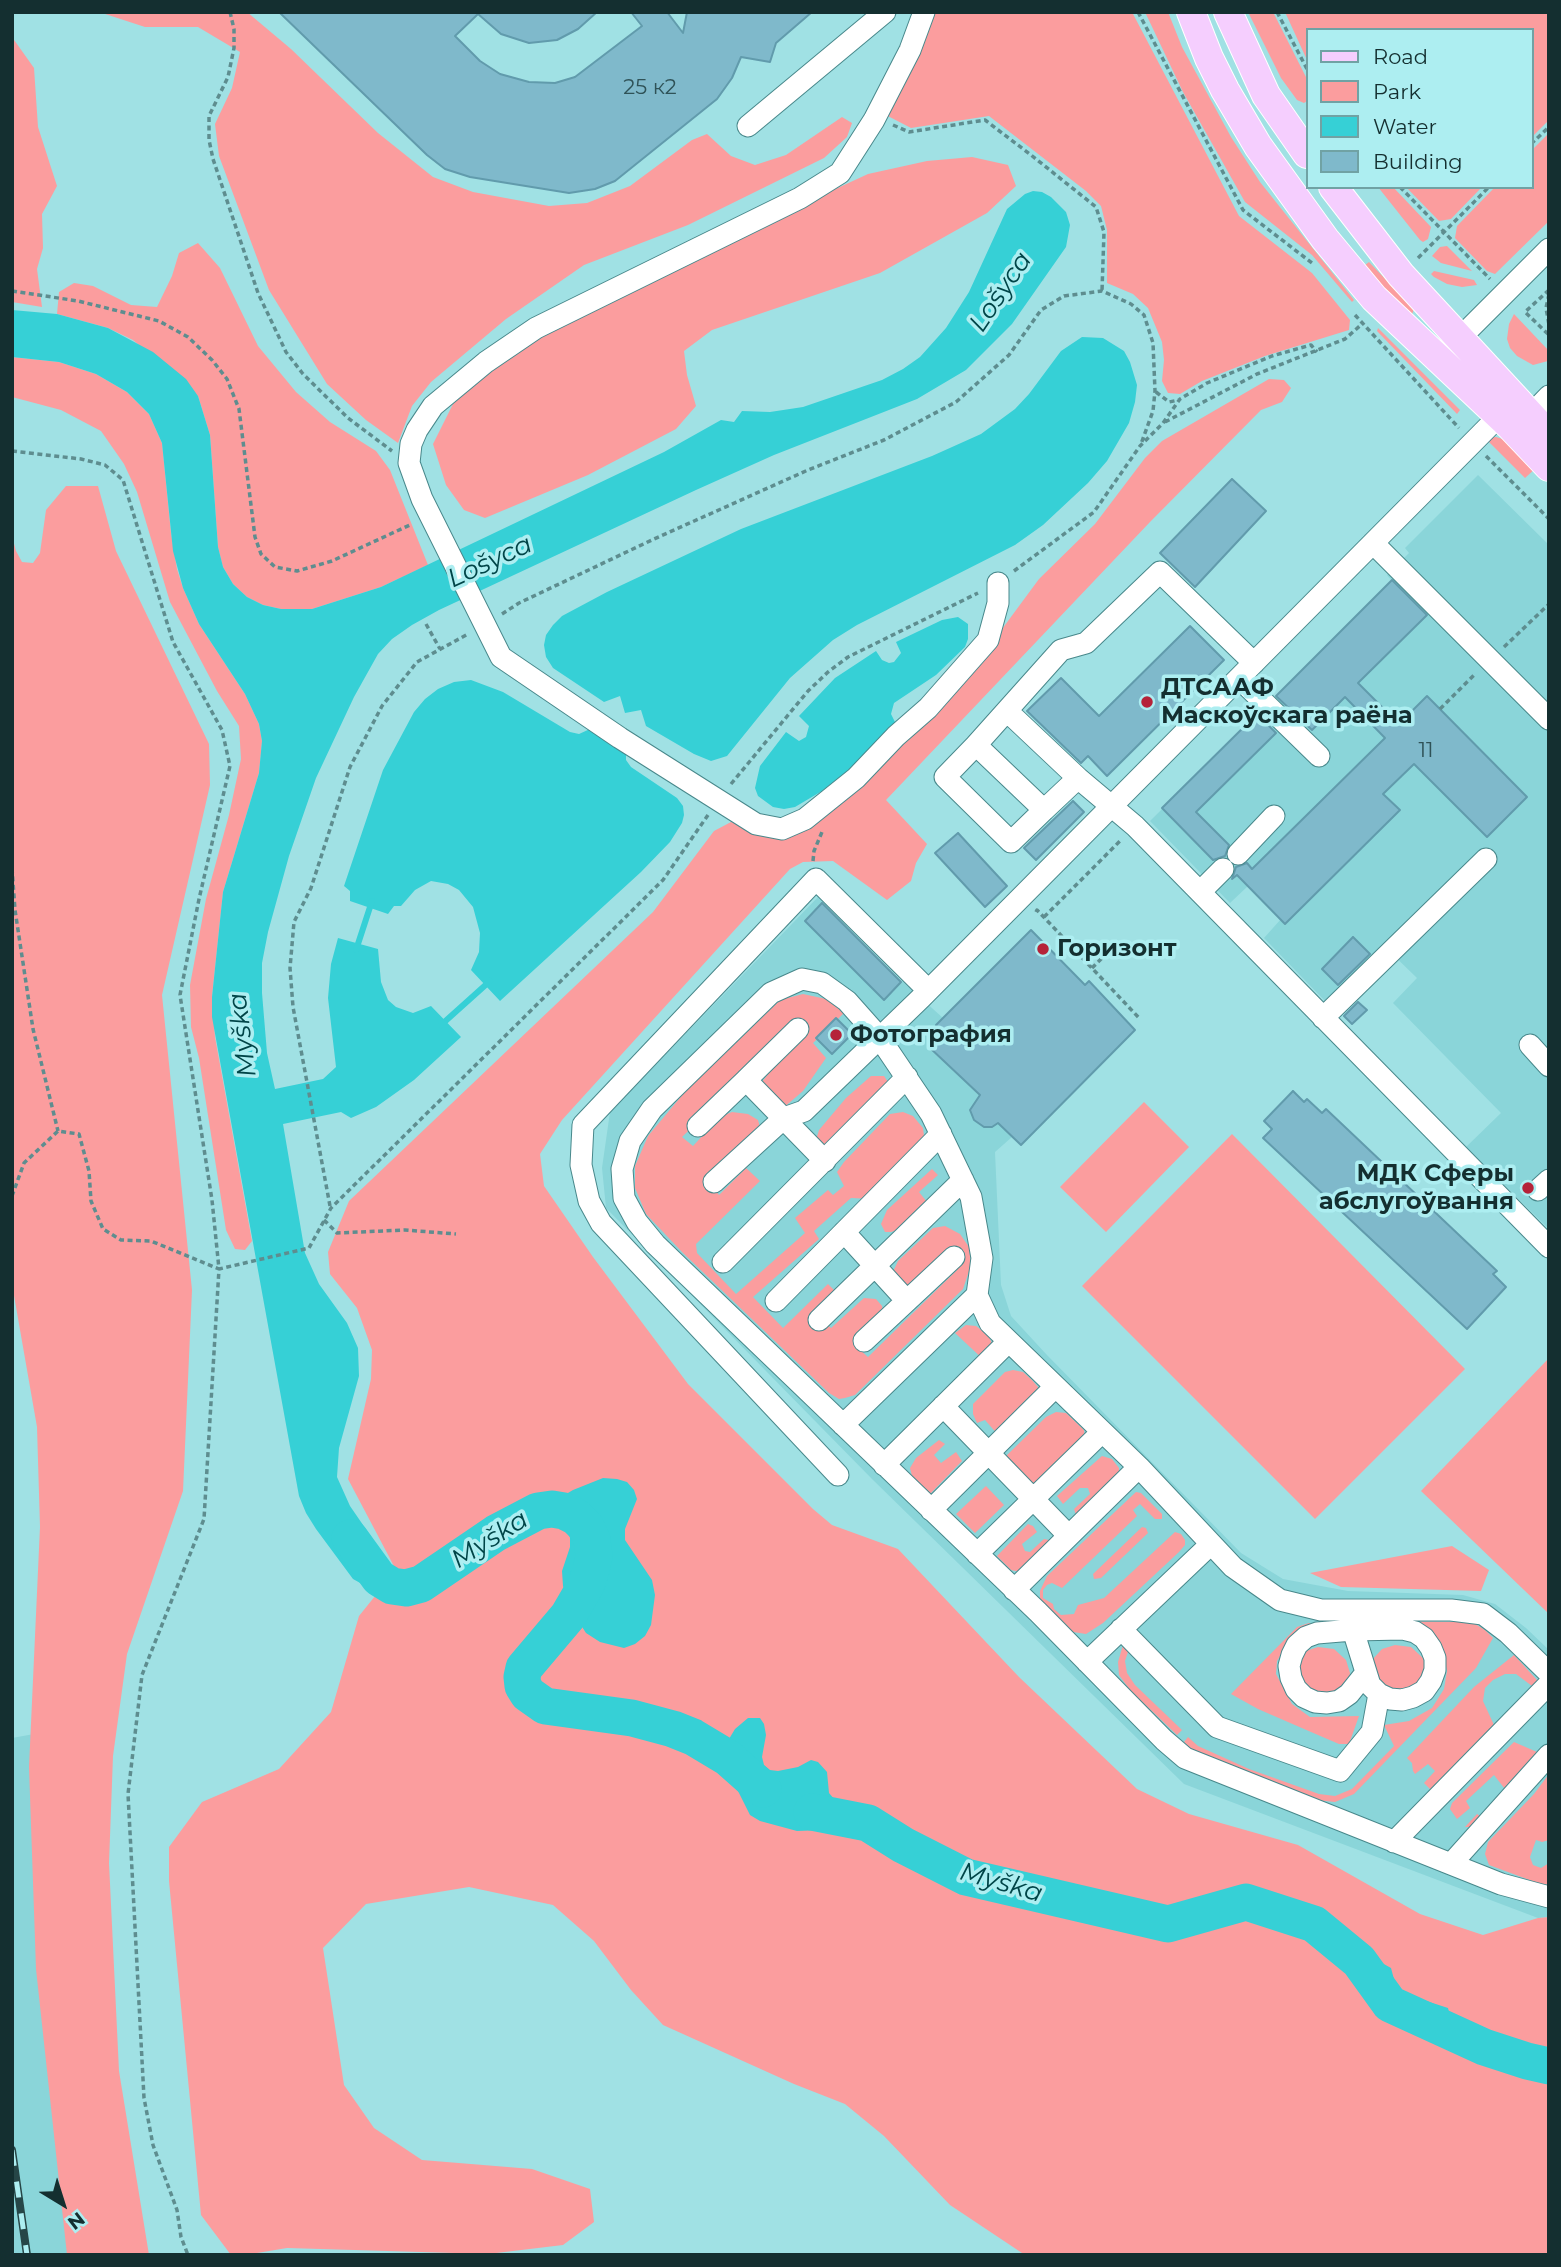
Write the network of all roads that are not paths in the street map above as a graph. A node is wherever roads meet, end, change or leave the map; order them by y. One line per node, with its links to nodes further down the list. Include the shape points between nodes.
1 (885, 12): 5 (street)
2 (924, 12): 14 (street, via 874,120 840,173 800,198 536,328 433,406 411,444 409,463 433,522 501,657 756,824 782,829 805,819 856,778 928,708 988,640)
3 (1191, 12): 10 (main road, via 1225,90 1258,146 1357,281)
4 (1228, 12): 6 (main road, via 1266,94)
5 (748, 126)
6 (1306, 153)
7 (1335, 189): 9 (main road, via 1401,275)
8 (1549, 248): 9 (street)
9 (1459, 339): 10 (main road); 11 (main road)
10 (1438, 360): 11 (main road)
11 (1526, 416): 12 (main road); 13 (street)
12 (1549, 467)
13 (1373, 543): 15 (street); 16 (street)
14 (998, 583)
15 (1246, 670): 17 (street, via 1160,572 1086,643 1061,650); 19 (street); 21 (street)
16 (1544, 705)
17 (1007, 711): 18 (street); 20 (street)
18 (976, 745): 22 (street); 22 (street, via 945,778 1011,842)
19 (1319, 756)
20 (1078, 778): 21 (street); 22 (street)
21 (1112, 805): 25 (street); 26 (street)
22 (1044, 810)
23 (1274, 816): 25 (street)
24 (1486, 859): 27 (street)
25 (1200, 892): 27 (street)
26 (928, 990): 29 (street); 58 (street, via 816,879 583,1125 581,1165 589,1201 601,1223)
27 (1323, 1018): 41 (street)
28 (798, 1029): 33 (street)
29 (879, 1037): 32 (street); 34 (street, via 804,1111); 53 (street, via 847,1002 821,983 802,979 771,993 652,1109 630,1141 622,1168 624,1198 643,1229)
30 (1530, 1045): 31 (street)
31 (1549, 1066)
32 (907, 1077): 36 (street); 37 (street)
33 (746, 1080): 34 (street); 35 (street)
34 (784, 1118): 37 (street); 39 (street)
35 (698, 1126)
36 (941, 1134): 38 (street); 40 (street)
37 (825, 1161): 43 (street)
38 (962, 1180): 44 (street); 45 (street, via 971,1197 982,1258)
39 (714, 1182)
40 (844, 1232): 44 (street); 46 (street)
41 (1549, 1247)
42 (954, 1257): 47 (street)
43 (723, 1262)
44 (874, 1266): 47 (street); 48 (street)
45 (977, 1294): 50 (street, via 990,1324); 53 (street)
46 (776, 1301)
47 (907, 1301): 49 (street)
48 (819, 1320)
49 (864, 1341)
50 (1008, 1342): 51 (street); 52 (street)
51 (1055, 1387): 54 (street); 55 (street)
52 (943, 1406): 55 (street); 56 (street)
53 (843, 1425): 56 (street)
54 (1102, 1432): 57 (street); 59 (street)
55 (989, 1453): 59 (street); 60 (street)
56 (884, 1465): 60 (street)
57 (1139, 1467): 61 (street); 62 (street)
58 (838, 1475)
59 (1033, 1499): 61 (street); 63 (street)
60 (931, 1510): 63 (street)
61 (1069, 1536): 64 (street)
62 (1211, 1544): 65 (street, via 1233,1567 1280,1600); 66 (street)
63 (977, 1554): 64 (street)
64 (1014, 1590): 67 (street)
65 (1351, 1620): 68 (street); 68 (street, via 1297,1645 1289,1666 1291,1678 1304,1697 1327,1703 1349,1694); 69 (street, via 1451,1610 1483,1614); 71 (street, via 1415,1632 1435,1658 1435,1670 1424,1691 1402,1700)
66 (1121, 1629): 67 (street); 71 (street, via 1217,1727 1340,1771 1371,1732)
67 (1087, 1662): 73 (street, via 1185,1758)
68 (1365, 1674): 71 (street)
69 (1549, 1674)
70 (1549, 1684): 73 (street)
71 (1379, 1694)
72 (1549, 1755): 74 (street)
73 (1394, 1842): 74 (street)
74 (1451, 1864): 75 (street)
75 (1549, 1897)

